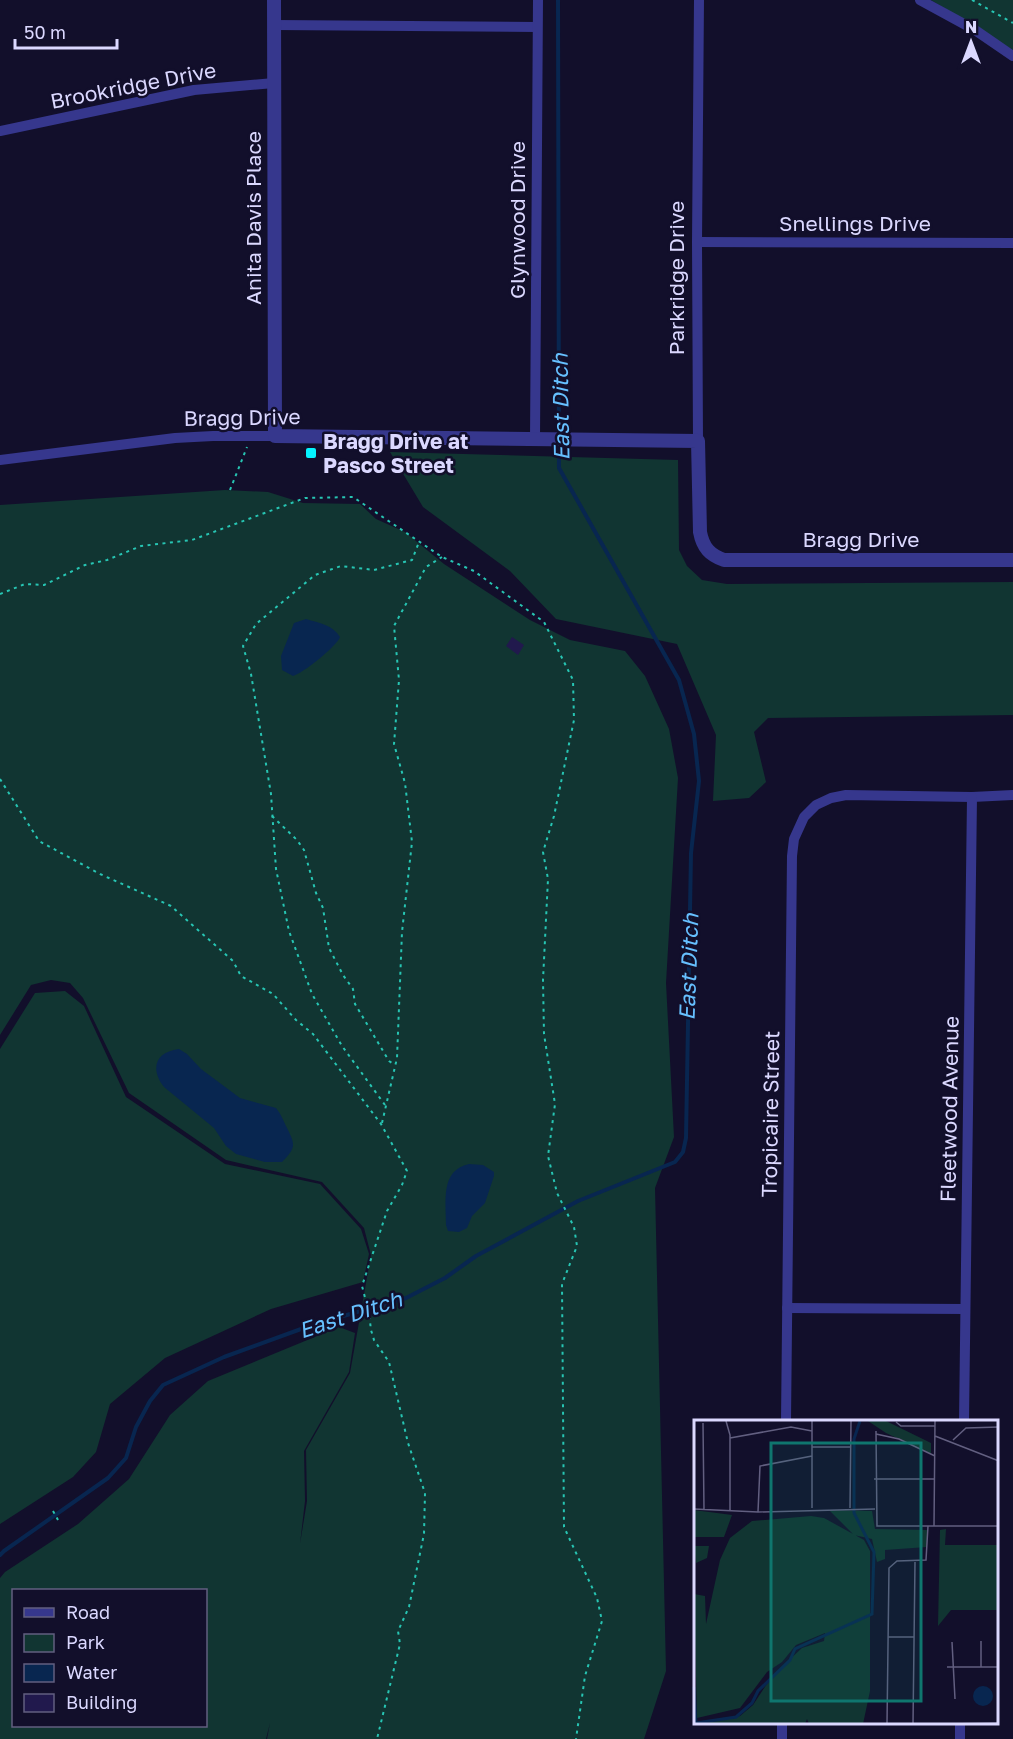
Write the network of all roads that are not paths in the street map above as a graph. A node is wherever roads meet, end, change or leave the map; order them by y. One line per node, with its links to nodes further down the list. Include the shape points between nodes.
1 (274, 0): 5 (street, Anita Davis Place)
2 (538, 0): 6 (street, Glynwood Drive)
3 (699, 0): 10 (street, Parkridge Drive)
4 (920, 0): 7 (street)
5 (274, 25): 6 (street); 8 (street, Anita Davis Place)
6 (537, 27): 13 (street, Glynwood Drive)
7 (1013, 56)
8 (274, 83): 9 (street, Brookridge Drive, via 194,90); 12 (street, Anita Davis Place)
9 (0, 131)
10 (697, 242): 11 (street, Snellings Drive); 14 (street, Parkridge Drive)
11 (1013, 243)
12 (275, 436): 13 (street, Bragg Drive); 15 (street, Bragg Drive, via 175,438)
13 (542, 440): 14 (street, Bragg Drive)
14 (698, 441): 16 (street, Parkridge Drive, via 700,532)
15 (2, 460)
16 (710, 553): 17 (street, Bragg Drive, via 724,560)
17 (1013, 560)
18 (1013, 795): 19 (street)
19 (972, 797): 20 (street, Tropicaire Street, via 846,795 831,798 809,811 798,826 792,856); 21 (street, Fleetwood Avenue)
20 (787, 1308): 21 (street); 22 (street, Tropicaire Street)
21 (965, 1309): 23 (street, Fleetwood Avenue)
22 (786, 1420)
23 (964, 1420)

